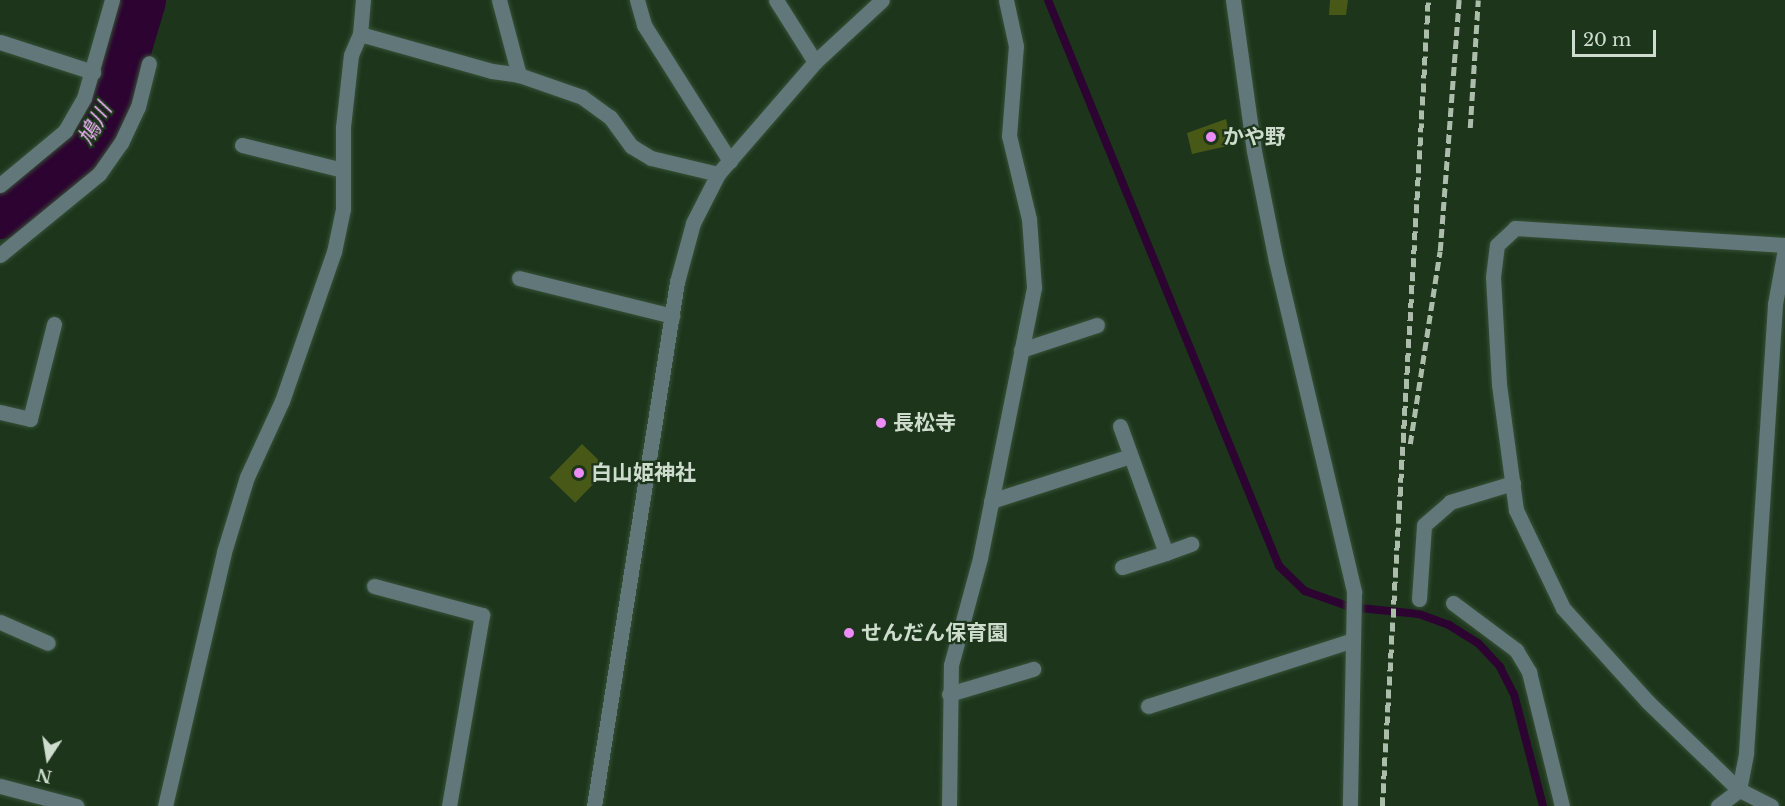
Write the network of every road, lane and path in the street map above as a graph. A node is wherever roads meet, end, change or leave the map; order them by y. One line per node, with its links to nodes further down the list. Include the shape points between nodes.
1 (112, 0): 13 (street)
2 (363, 0): 9 (street)
3 (499, 0): 14 (street)
4 (637, 0): 16 (street, via 644,25)
5 (776, 0): 11 (street)
6 (882, 0): 11 (street)
7 (1006, 0): 26 (street, via 1016,46 1009,136 1034,257 1034,287)
8 (1233, 0): 39 (street, via 1254,151 1354,596)
9 (360, 34): 14 (street); 17 (street, via 351,55)
10 (0, 42): 13 (street)
11 (814, 62): 16 (street)
12 (149, 63): 21 (street, via 138,107 121,143 99,174)
13 (93, 72): 19 (street, via 84,98 65,131)
14 (519, 75): 18 (street, via 582,97 610,117 631,146 651,158)
15 (242, 145): 17 (street)
16 (730, 161): 18 (street)
17 (343, 170): 47 (street, via 343,209 334,252 282,401 247,477 224,552)
18 (718, 174): 23 (street, via 693,223)
19 (0, 185)
20 (1785, 247): 30 (street, via 1515,228 1497,245 1493,277 1499,384); 45 (street, via 1775,304 1746,753)
21 (0, 255)
22 (519, 278): 23 (street)
23 (672, 316): 49 (street)
24 (54, 324): 27 (street, via 30,419)
25 (1097, 325): 26 (street)
26 (1021, 350): 31 (street)
27 (0, 412)
28 (1120, 426): 29 (street)
29 (1130, 456): 31 (street); 33 (street)
30 (1513, 483): 36 (street, via 1450,502 1425,525); 45 (street, via 1516,510 1563,608 1647,701)
31 (991, 501): 42 (street, via 951,665)
32 (1191, 544): 33 (street)
33 (1166, 553): 34 (street)
34 (1122, 567)
35 (374, 586): 48 (street, via 482,615)
36 (1419, 599)
37 (1453, 603): 52 (street, via 1516,650 1529,672)
38 (0, 622): 40 (street)
39 (1353, 634): 43 (street); 51 (street)
40 (48, 643)
41 (1033, 669): 42 (street)
42 (949, 694): 50 (street)
43 (1148, 706)
44 (0, 786): 46 (street)
45 (1739, 790): 53 (street); 54 (street)
46 (76, 806)
47 (165, 806)
48 (449, 806)
49 (594, 806)
50 (949, 806)
51 (1350, 806)
52 (1562, 806)
53 (1718, 806)
54 (1771, 806)

